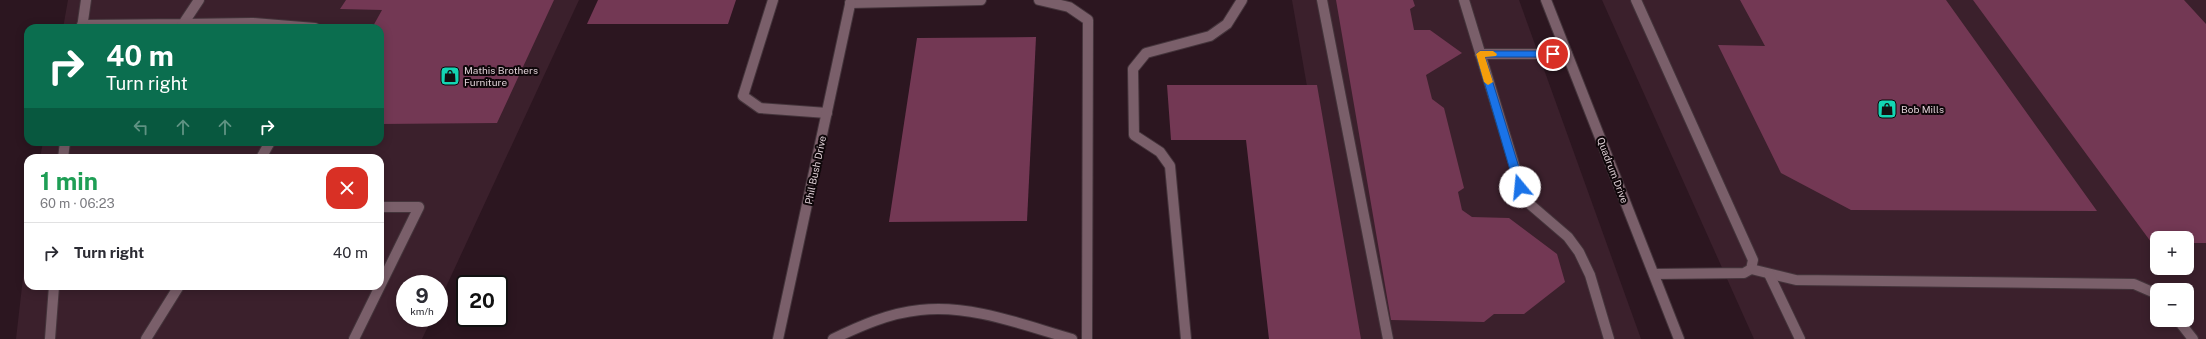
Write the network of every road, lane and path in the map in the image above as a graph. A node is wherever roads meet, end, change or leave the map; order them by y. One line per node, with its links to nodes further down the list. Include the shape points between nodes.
1 (86, 0): 12 (street)
2 (199, 0): 13 (street)
3 (773, 0): 16 (street, via 743,96 760,108)
4 (981, 0): 11 (street)
5 (1039, 0): 33 (street, via 1069,7 1088,20)
6 (1242, 0): 34 (street, via 1227,24 1210,36 1146,53 1133,69 1134,135 1160,152 1170,166)
7 (1322, 0): 35 (street)
8 (1464, 0): 14 (street)
9 (1546, 0): 15 (street, Quadrum Drive)
10 (1636, 0): 18 (street, via 1750,251 1753,260)
11 (850, 2): 16 (street, Phil Bush Drive)
12 (82, 24)
13 (183, 24)
14 (1480, 54): 15 (street); 36 (street, via 1525,200 1533,210 1574,243 1583,259)
15 (1567, 54): 19 (street, Quadrum Drive)
16 (827, 113): 30 (street, Phil Bush Drive)
17 (384, 207): 21 (street, via 419,207)
18 (1750, 269): 19 (street, via 1744,273); 20 (street)
19 (1654, 274): 37 (street, Quadrum Drive)
20 (1769, 274): 25 (street, via 1796,280 2134,284); 38 (street)
21 (384, 278)
22 (54, 290): 27 (street)
23 (177, 290): 28 (street)
24 (378, 290): 29 (street)
25 (2150, 291)
26 (2184, 327): 39 (street)
27 (50, 339)
28 (146, 339)
29 (354, 339)
30 (778, 339)
31 (833, 339): 32 (street, via 888,316 932,309 988,315)
32 (1072, 339)
33 (1087, 339)
34 (1186, 339)
35 (1388, 339)
36 (1610, 339)
37 (1679, 339)
38 (1800, 339)
39 (2193, 339)

